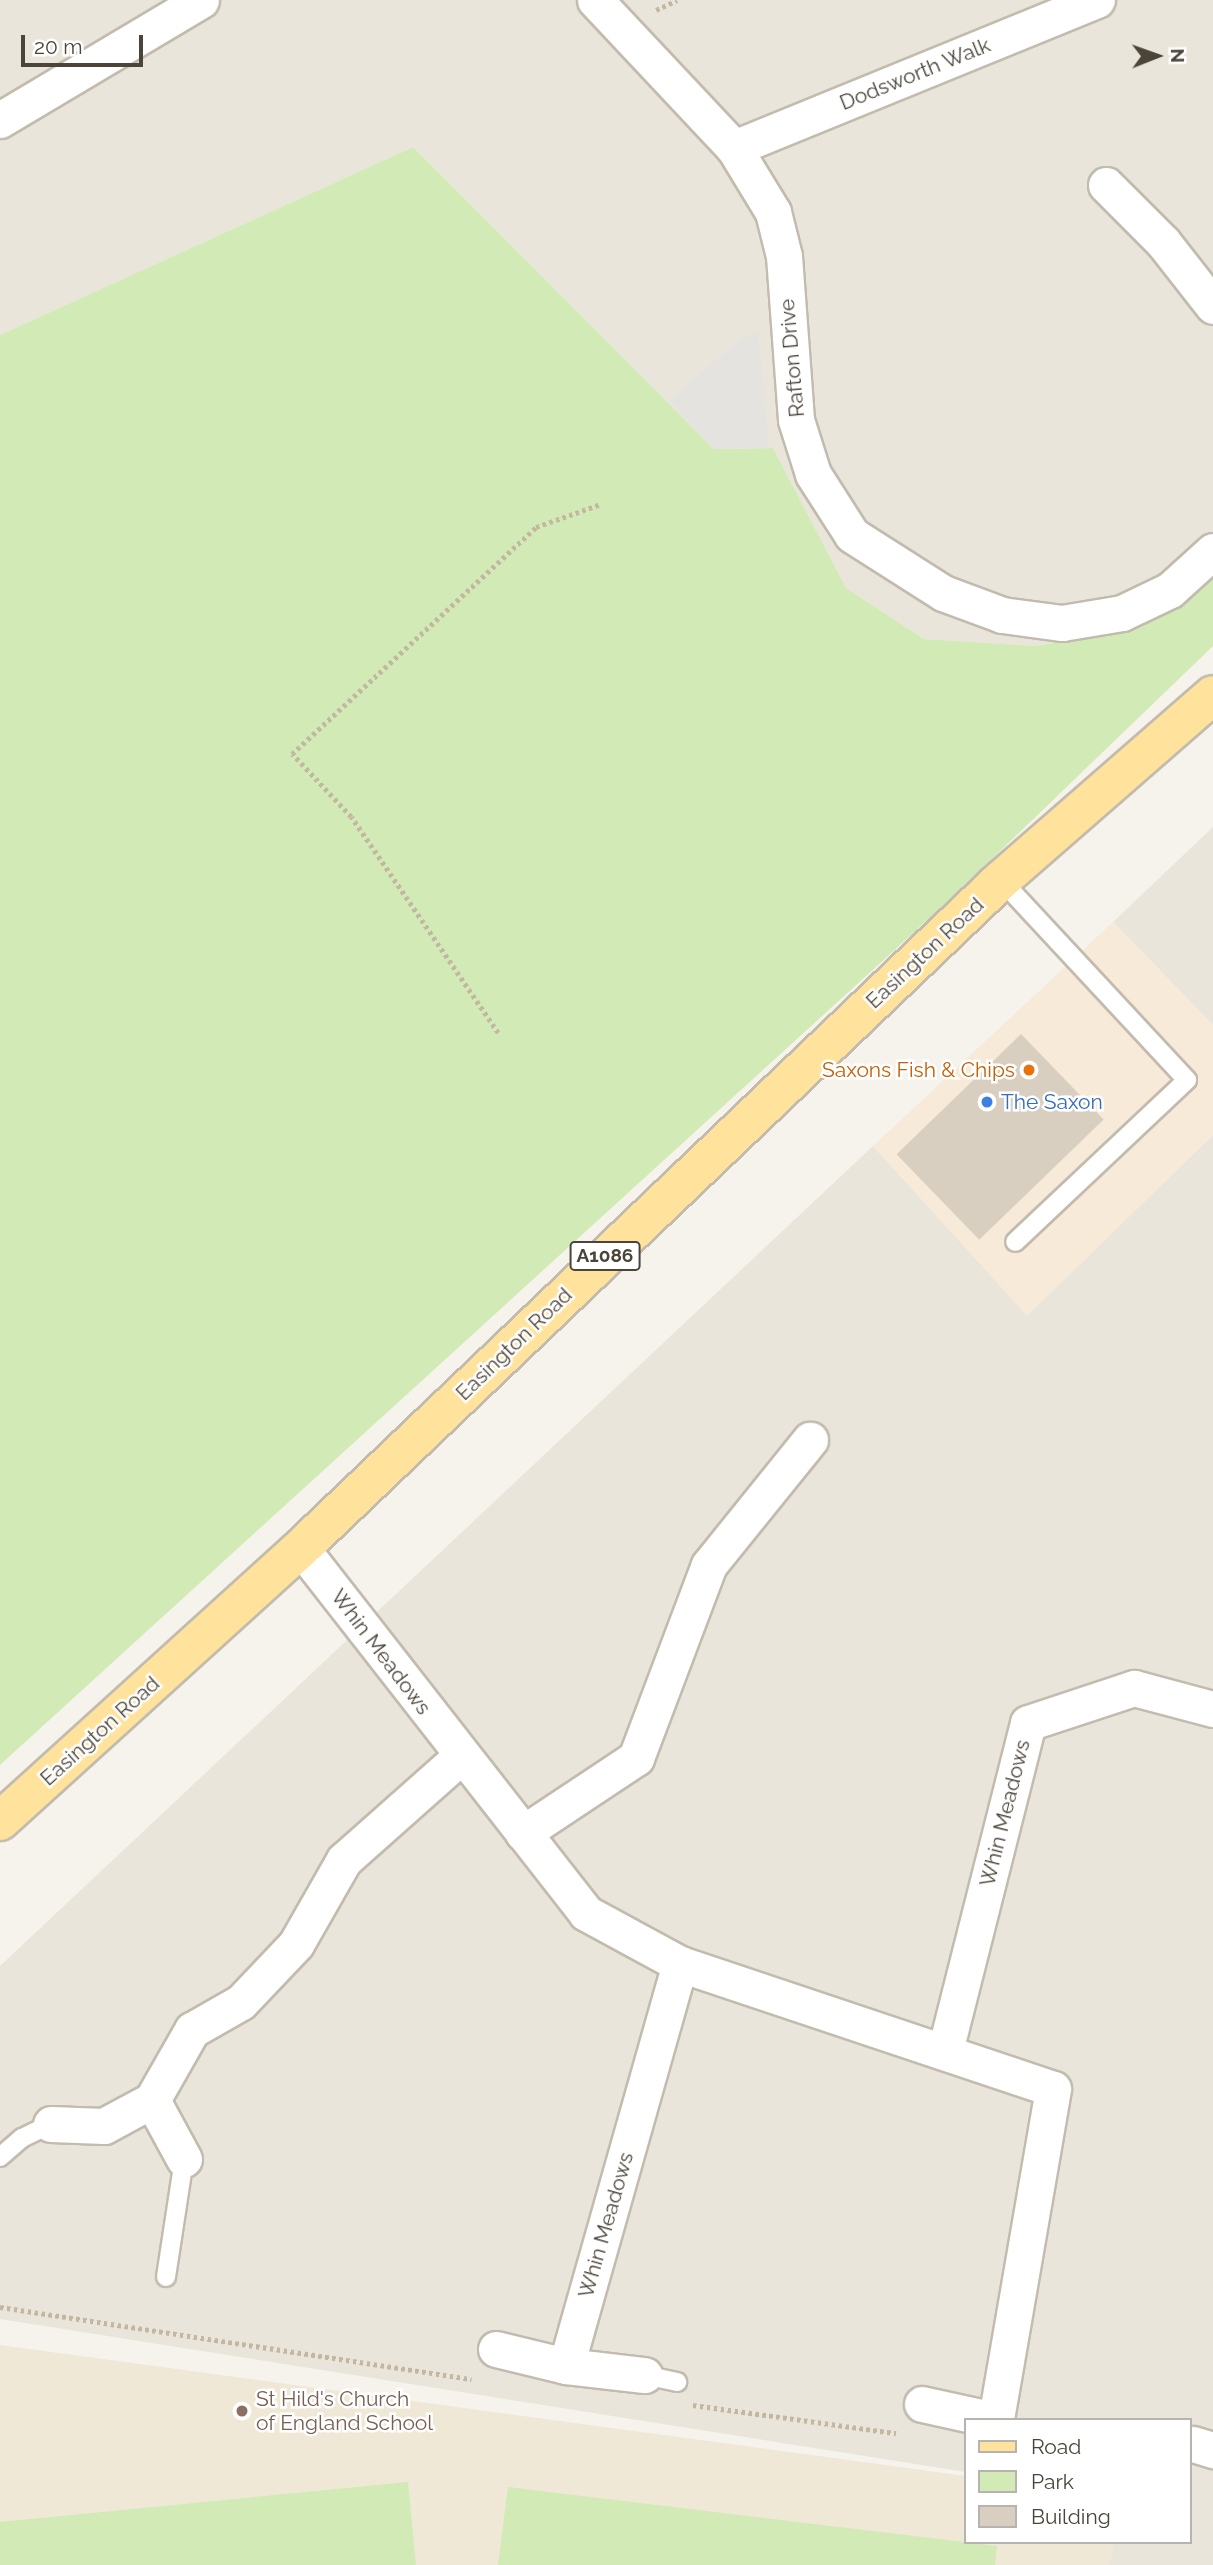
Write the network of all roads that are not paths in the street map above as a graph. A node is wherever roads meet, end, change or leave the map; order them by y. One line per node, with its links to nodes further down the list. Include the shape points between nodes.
1 (201, 0): 4 (street)
2 (595, 0): 5 (street, Rafton Drive)
3 (1097, 0): 5 (street, Dodsworth Walk)
4 (0, 120)
5 (734, 148): 8 (street, Rafton Drive, via 773,212 784,256 796,421 813,474 852,535 943,593 1002,615 1062,623 1122,613 1170,590)
6 (1106, 185): 7 (street, via 1163,242)
7 (1213, 306)
8 (1213, 551)
9 (1213, 695): 10 (main road, Easington Road / A1086)
10 (1001, 880): 11 (lane, via 1187,1080); 13 (main road, Easington Road / A1086)
11 (1014, 1242)
12 (810, 1440): 17 (street, via 709,1566 636,1758)
13 (301, 1548): 15 (street, Whin Meadows); 16 (main road, Easington Road / A1086)
14 (1213, 1709): 19 (street, Whin Meadows, via 1134,1688 1028,1723)
15 (460, 1757): 17 (street, Whin Meadows); 20 (street, via 344,1860 296,1944 241,2002 192,2030)
16 (0, 1821)
17 (523, 1833): 18 (street, Whin Meadows, via 586,1913)
18 (680, 1964): 19 (street, Whin Meadows); 26 (street, Whin Meadows)
19 (945, 2051): 31 (street, Whin Meadows, via 1053,2089)
20 (152, 2100): 21 (street, via 104,2126); 23 (street)
21 (51, 2124): 22 (lane, via 22,2138)
22 (0, 2157)
23 (184, 2159): 24 (lane)
24 (166, 2277)
25 (496, 2348): 26 (street)
26 (566, 2366): 27 (street)
27 (643, 2375): 28 (lane)
28 (677, 2382)
29 (922, 2404): 30 (street, Whin Meadows)
30 (986, 2418)
31 (995, 2418)

